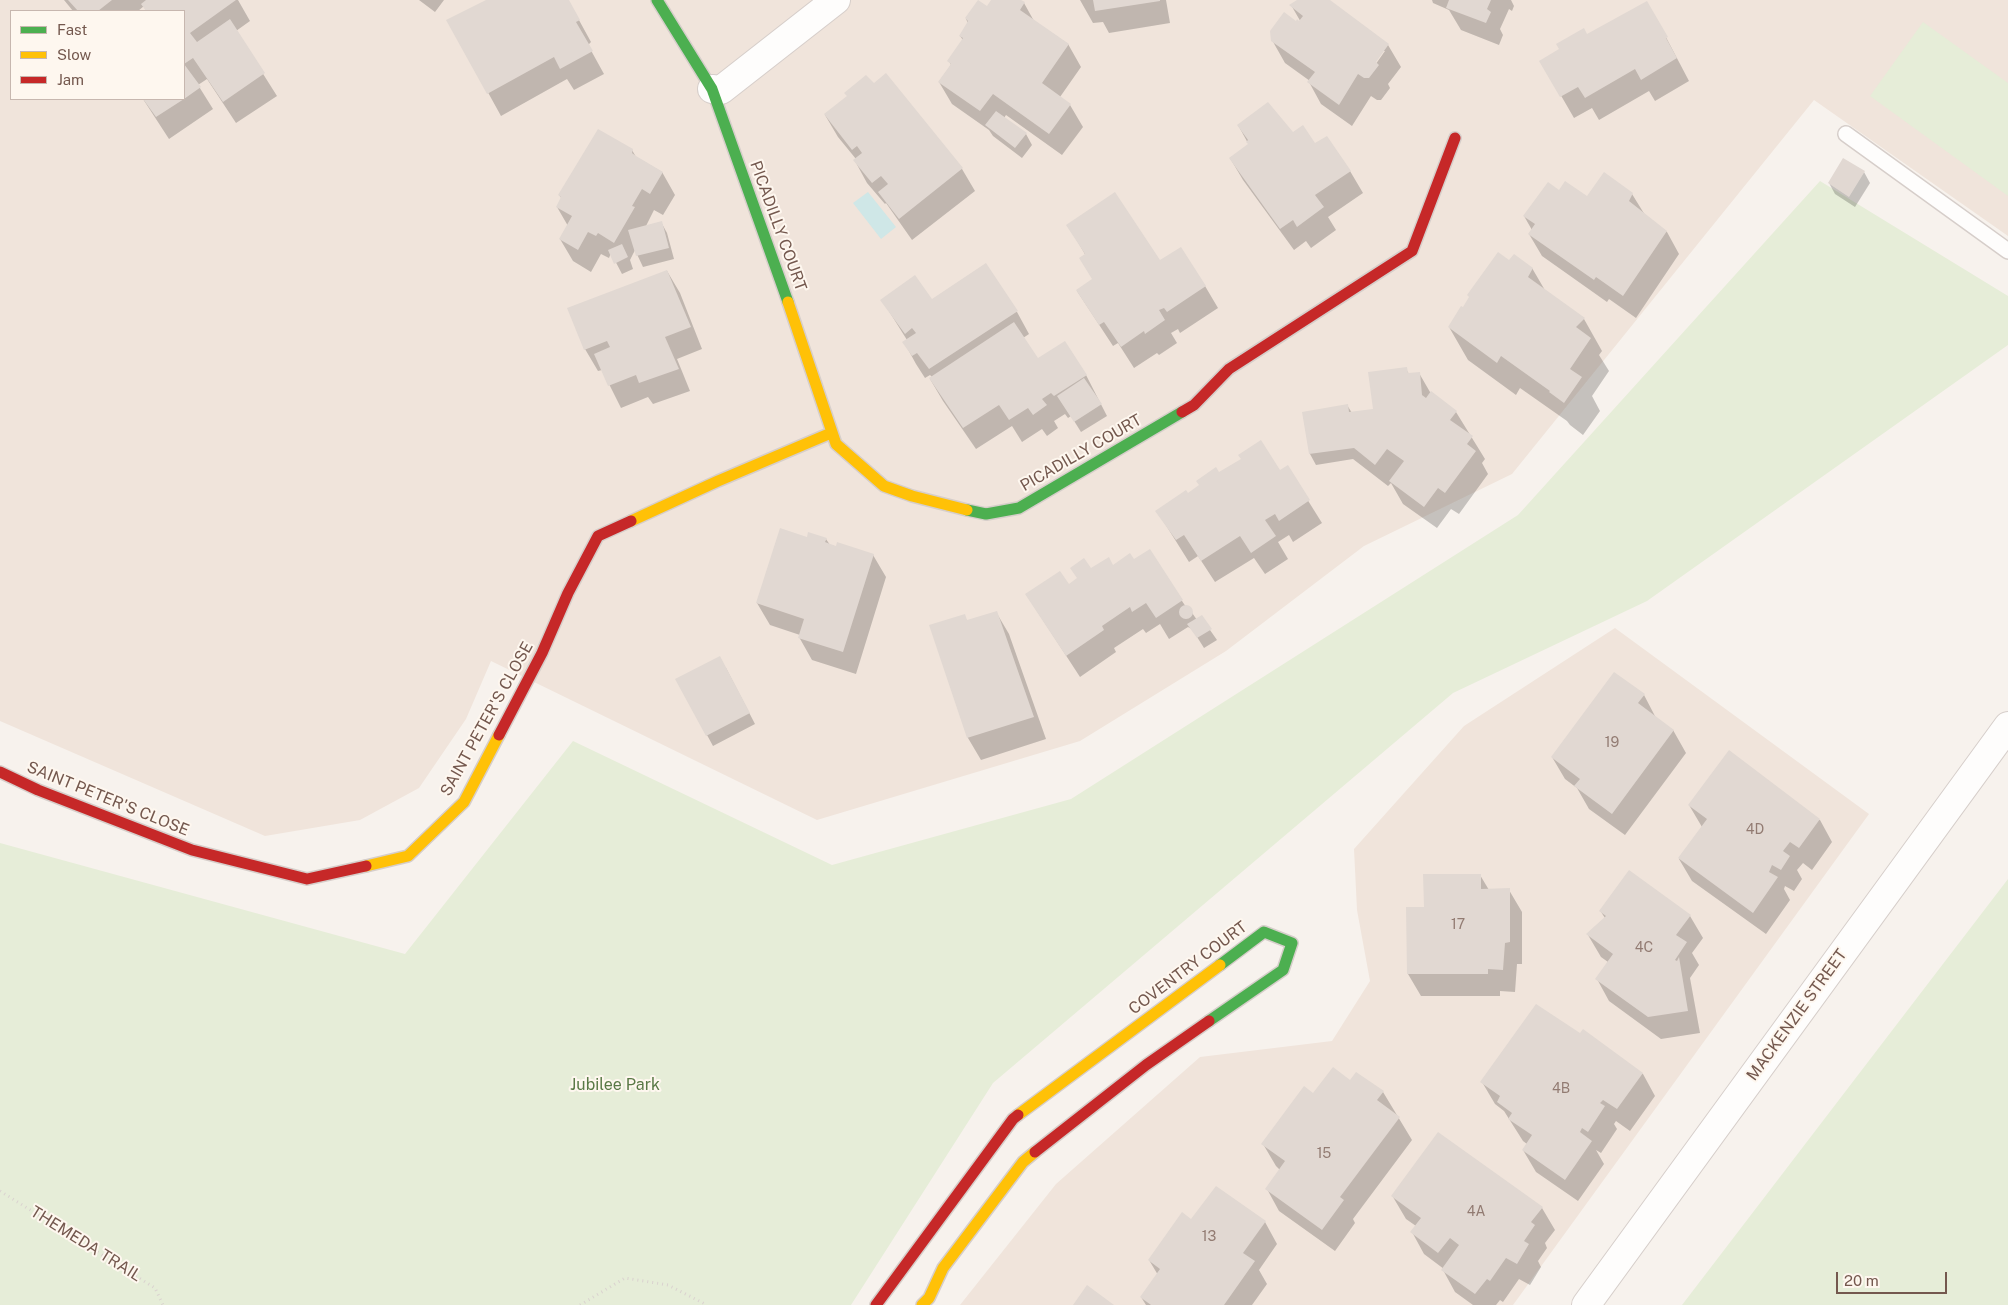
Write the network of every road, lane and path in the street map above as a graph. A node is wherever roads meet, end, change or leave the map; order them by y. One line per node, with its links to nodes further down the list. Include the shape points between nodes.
1 (657, 0): 3 (street, PICADILLY COURT)
2 (836, 0): 3 (street, via 721,90)
3 (712, 89): 7 (street, PICADILLY COURT, via 797,326)
4 (1846, 134): 6 (lane)
5 (1455, 138): 7 (street, PICADILLY COURT, via 1412,251 1228,369 1194,405 1020,508 979,513 884,486 836,444)
6 (2008, 251)
7 (831, 433): 9 (street, SAINT PETER'S CLOSE, via 598,536 542,653 464,802 408,856 308,879 192,850)
8 (2008, 726): 16 (street, MACKENZIE STREET)
9 (0, 772)
10 (0, 1191): 11 (path, THEMEDA TRAIL, via 155,1288)
11 (163, 1305)
12 (580, 1305): 13 (path, via 625,1278 668,1285)
13 (707, 1305)
14 (876, 1305): 15 (street, COVENTRY COURT, via 1014,1119 1264,932 1292,943 1283,970 1146,1065 1023,1162 943,1268 929,1298)
15 (922, 1305)
16 (1586, 1305)

